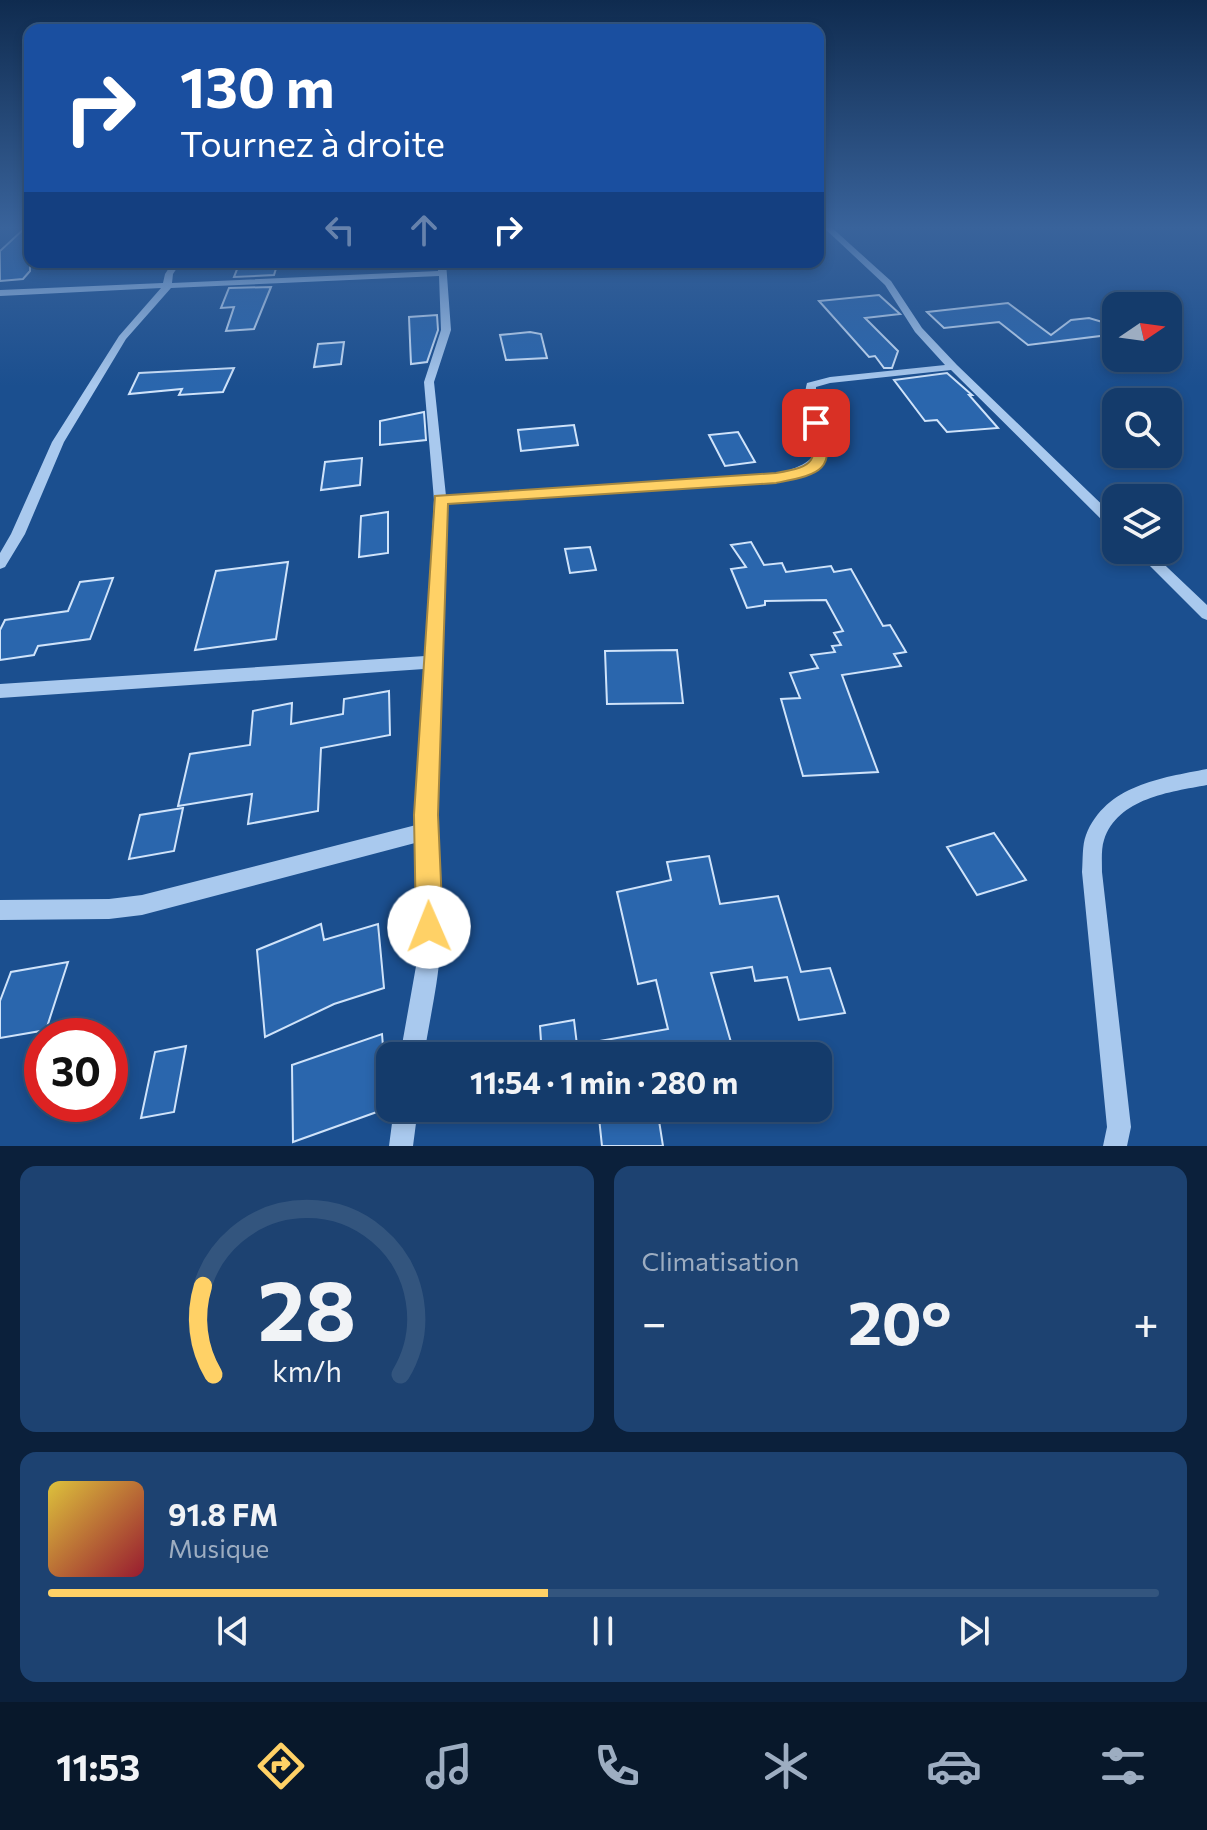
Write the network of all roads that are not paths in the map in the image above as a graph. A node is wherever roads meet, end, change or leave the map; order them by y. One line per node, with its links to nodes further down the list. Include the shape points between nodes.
1 (168, 279): 5 (street)
2 (276, 279): 5 (street)
3 (443, 279): 8 (street, via 446,330 429,382)
4 (884, 279): 7 (street, via 918,330)
5 (167, 287): 6 (street); 10 (street, via 122,338 58,442)
6 (0, 293)
7 (953, 367): 8 (street, via 811,385 823,451 804,472); 9 (street)
8 (440, 500): 13 (street)
9 (1102, 512)
10 (0, 564)
11 (1155, 564): 12 (street)
12 (1207, 614)
13 (433, 662): 14 (street); 16 (street)
14 (0, 691)
15 (1207, 777): 21 (street, via 1150,788 1113,809 1094,838 1092,872 1119,1127)
16 (425, 832): 17 (street, via 142,905); 18 (street, via 429,955)
17 (0, 910)
18 (414, 1042)
19 (404, 1122): 20 (street)
20 (401, 1146)
21 (1115, 1146)

